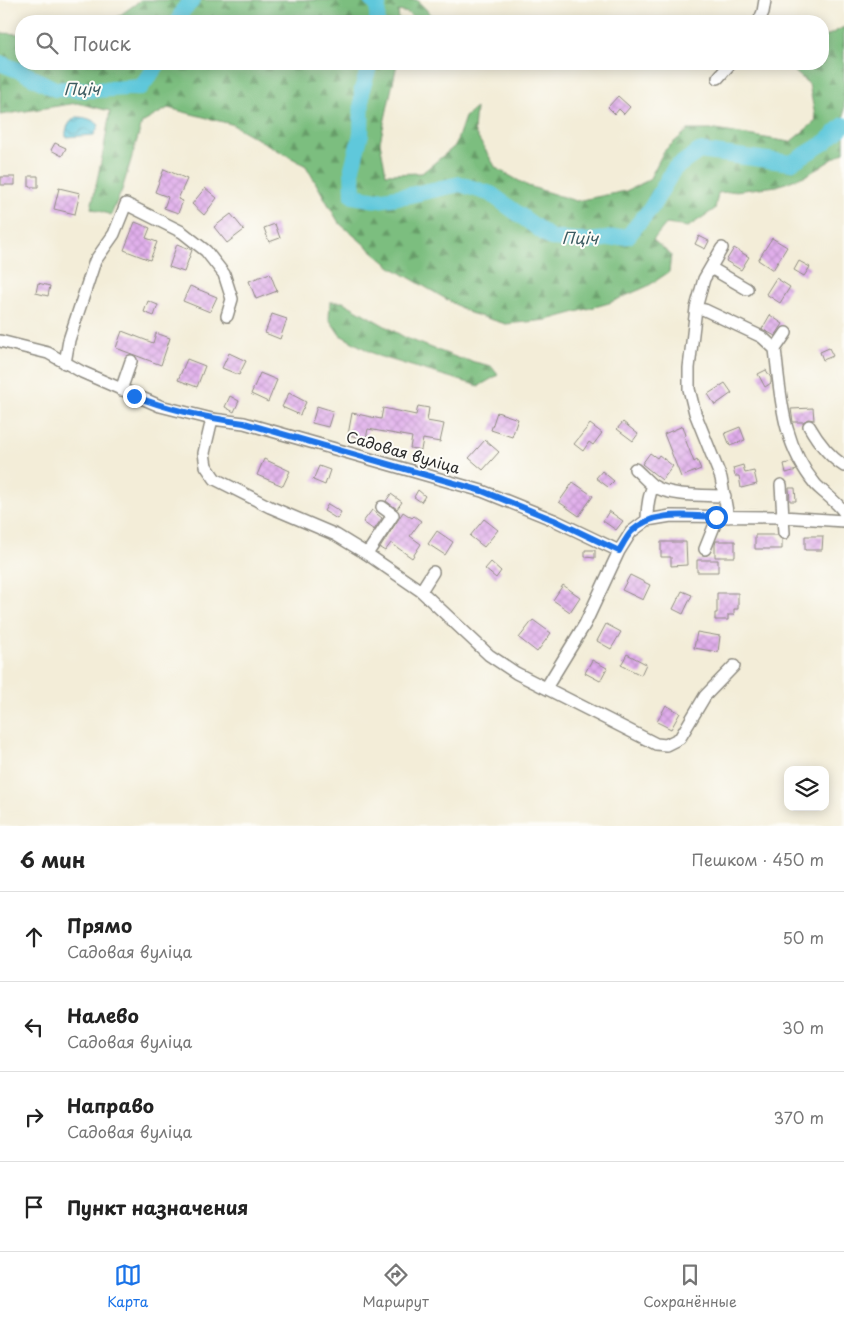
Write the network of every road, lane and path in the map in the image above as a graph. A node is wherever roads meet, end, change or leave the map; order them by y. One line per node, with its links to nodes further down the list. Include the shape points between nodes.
1 (765, 0): 2 (street)
2 (762, 15)
3 (725, 70): 4 (street)
4 (718, 78)
5 (722, 248): 6 (street)
6 (711, 268): 7 (street); 8 (street, via 704,279)
7 (747, 289)
8 (696, 308): 12 (street, via 762,337); 22 (street, via 689,389)
9 (227, 316): 14 (street, via 232,299 224,274 206,251 182,232 126,204 114,234 95,261 69,340)
10 (786, 333): 12 (street)
11 (0, 341): 14 (street, Садовая вуліца, via 48,353)
12 (775, 349): 24 (street, via 785,428 792,446 816,485)
13 (131, 361): 15 (street)
14 (65, 364): 15 (street, Садовая вуліца)
15 (121, 390): 16 (street, Садовая вуліца, via 160,406)
16 (212, 419): 32 (street, Садовая вуліца, via 244,423 482,491); 33 (street, via 204,453 206,466 215,479 336,535)
17 (809, 426): 18 (street, via 827,451)
18 (844, 466)
19 (635, 469): 21 (street)
20 (781, 485): 27 (street)
21 (653, 486): 22 (street, via 685,494); 28 (street)
22 (725, 496): 26 (street)
23 (382, 507): 33 (street, via 393,515)
24 (844, 512)
25 (716, 517): 26 (street); 28 (street, via 671,516); 31 (street)
26 (728, 517): 27 (street)
27 (783, 518): 29 (street); 30 (street)
28 (647, 520): 32 (street, via 631,532)
29 (844, 521)
30 (784, 533)
31 (705, 549)
32 (619, 551): 37 (street, via 585,624)
33 (367, 554): 35 (street)
34 (434, 572): 35 (street)
35 (420, 591): 37 (street, via 489,655)
36 (734, 666): 37 (street, via 705,696 680,738 666,745 656,744)
37 (546, 688)

